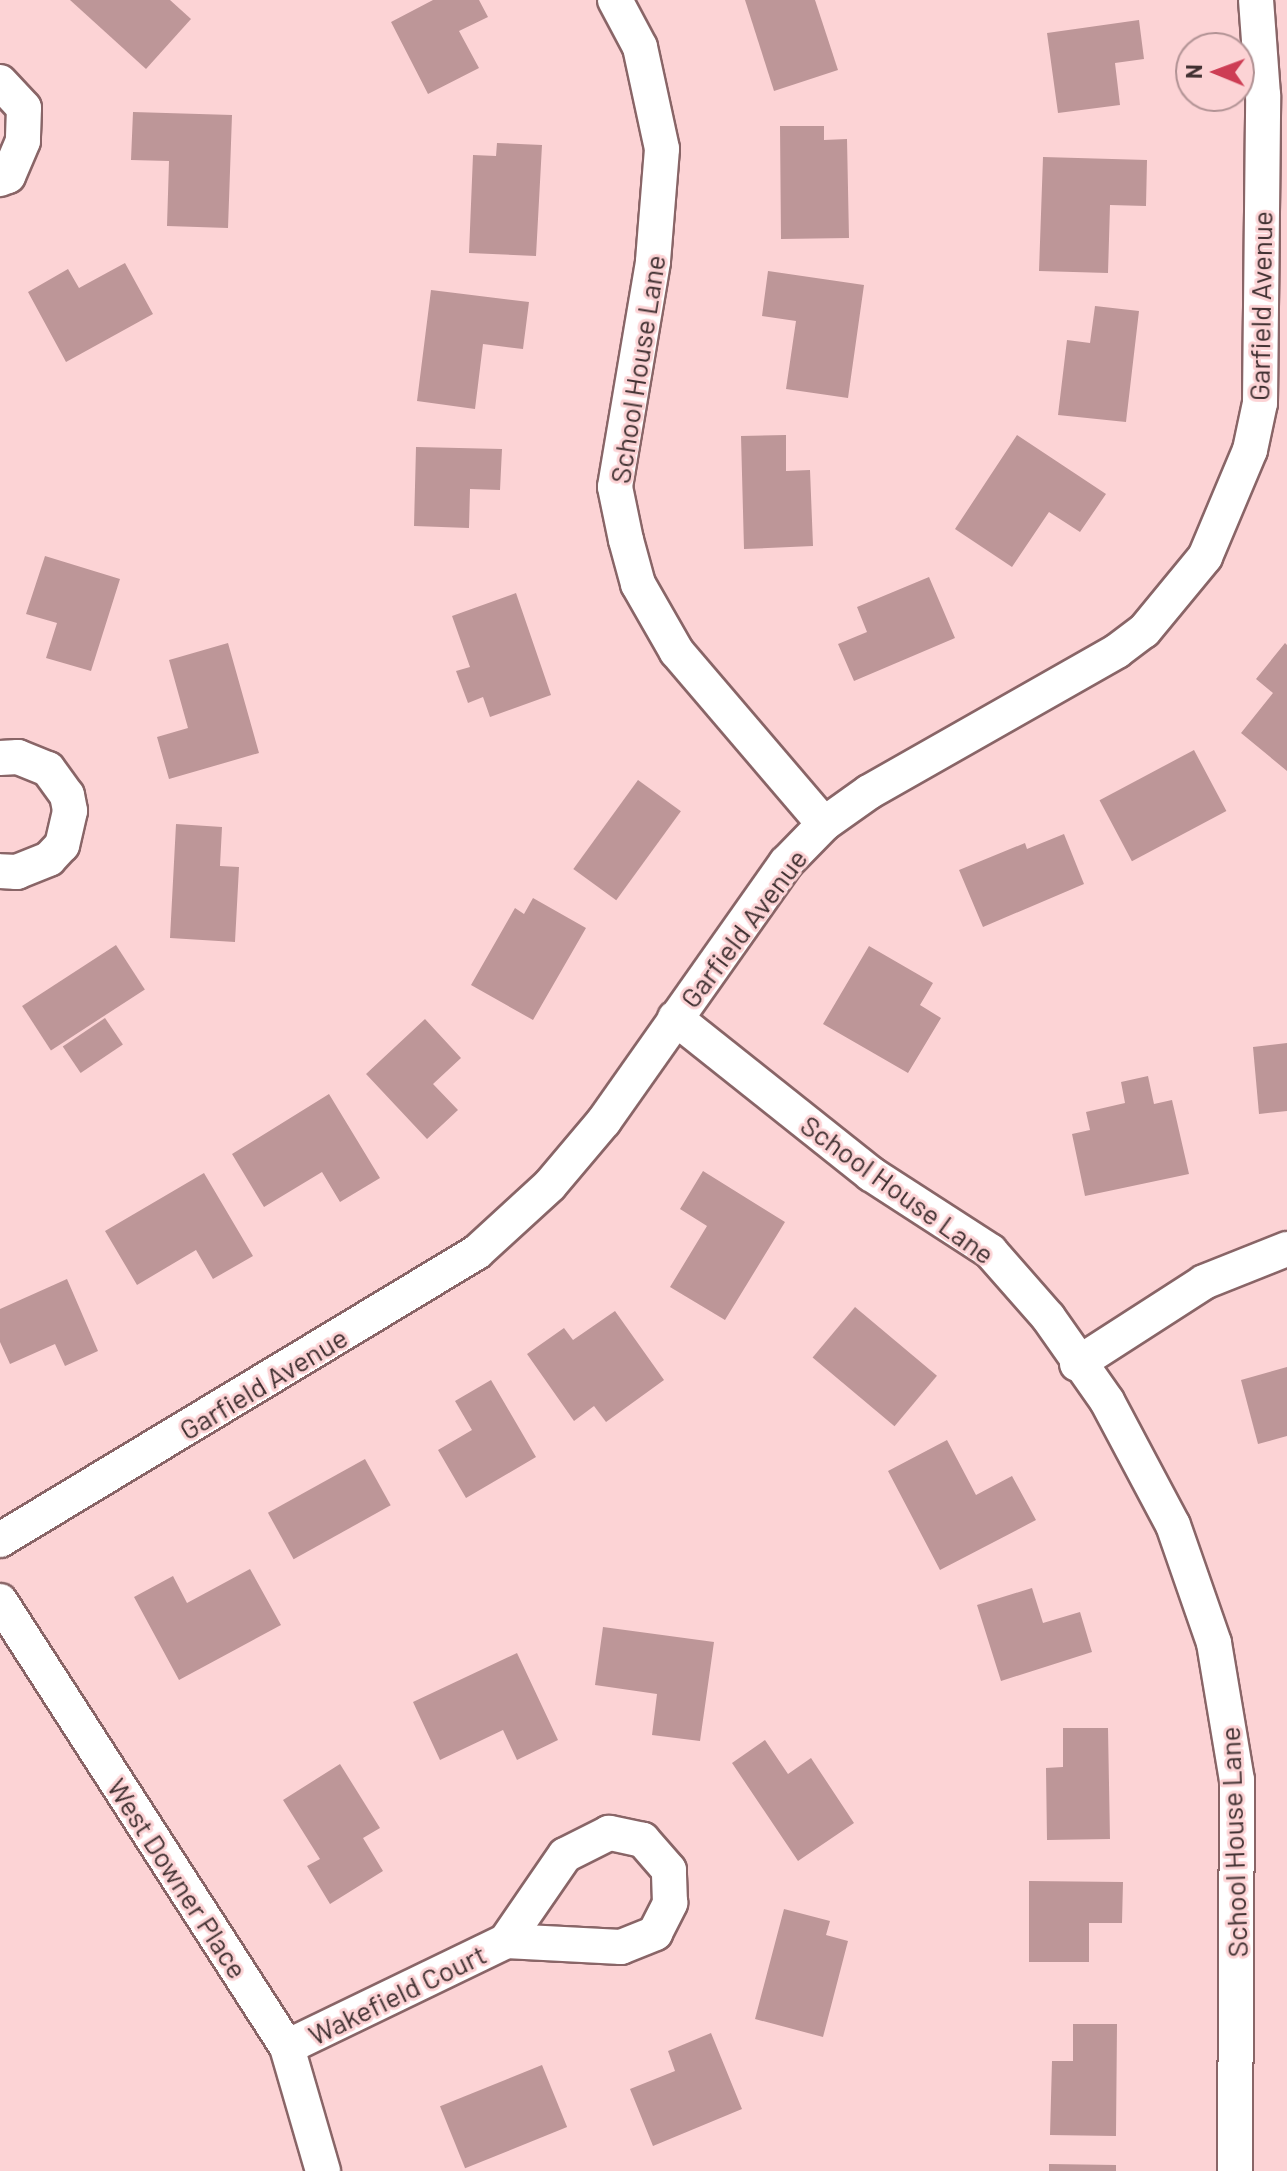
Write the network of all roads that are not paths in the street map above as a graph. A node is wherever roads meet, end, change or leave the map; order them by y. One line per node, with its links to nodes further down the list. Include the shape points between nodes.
1 (615, 0): 6 (street, School House Lane, via 644,60 659,115 663,172 615,487 626,540 638,584 677,652)
2 (1256, 0): 6 (street, Garfield Avenue, via 1263,95 1260,403 1245,464 1205,557 1144,631 1117,651 869,792)
3 (0, 82): 4 (street, via 24,108 23,141 8,176)
4 (0, 179)
5 (0, 758): 7 (street, via 18,757 48,769 67,795 70,811 62,845 49,859 17,872)
6 (824, 824): 8 (street, Garfield Avenue, via 786,863)
7 (0, 871)
8 (675, 1018): 10 (street, School House Lane, via 871,1174 990,1251 1048,1317); 11 (street, Garfield Avenue, via 604,1121 550,1185 477,1252)
9 (1287, 1249): 10 (street, via 1204,1282)
10 (1077, 1364): 16 (street, School House Lane, via 1107,1401 1173,1525 1200,1591 1227,1700 1237,1780 1240,1878)
11 (0, 1540)
12 (0, 1601): 14 (street, West Downer Place)
13 (506, 1941): 13 (street, Wakefield Court, via 621,1947 655,1933 670,1903 669,1870 643,1840 609,1833 565,1855); 14 (street, Wakefield Court)
14 (287, 2047): 15 (street, West Downer Place)
15 (323, 2171)
16 (1235, 2171)

